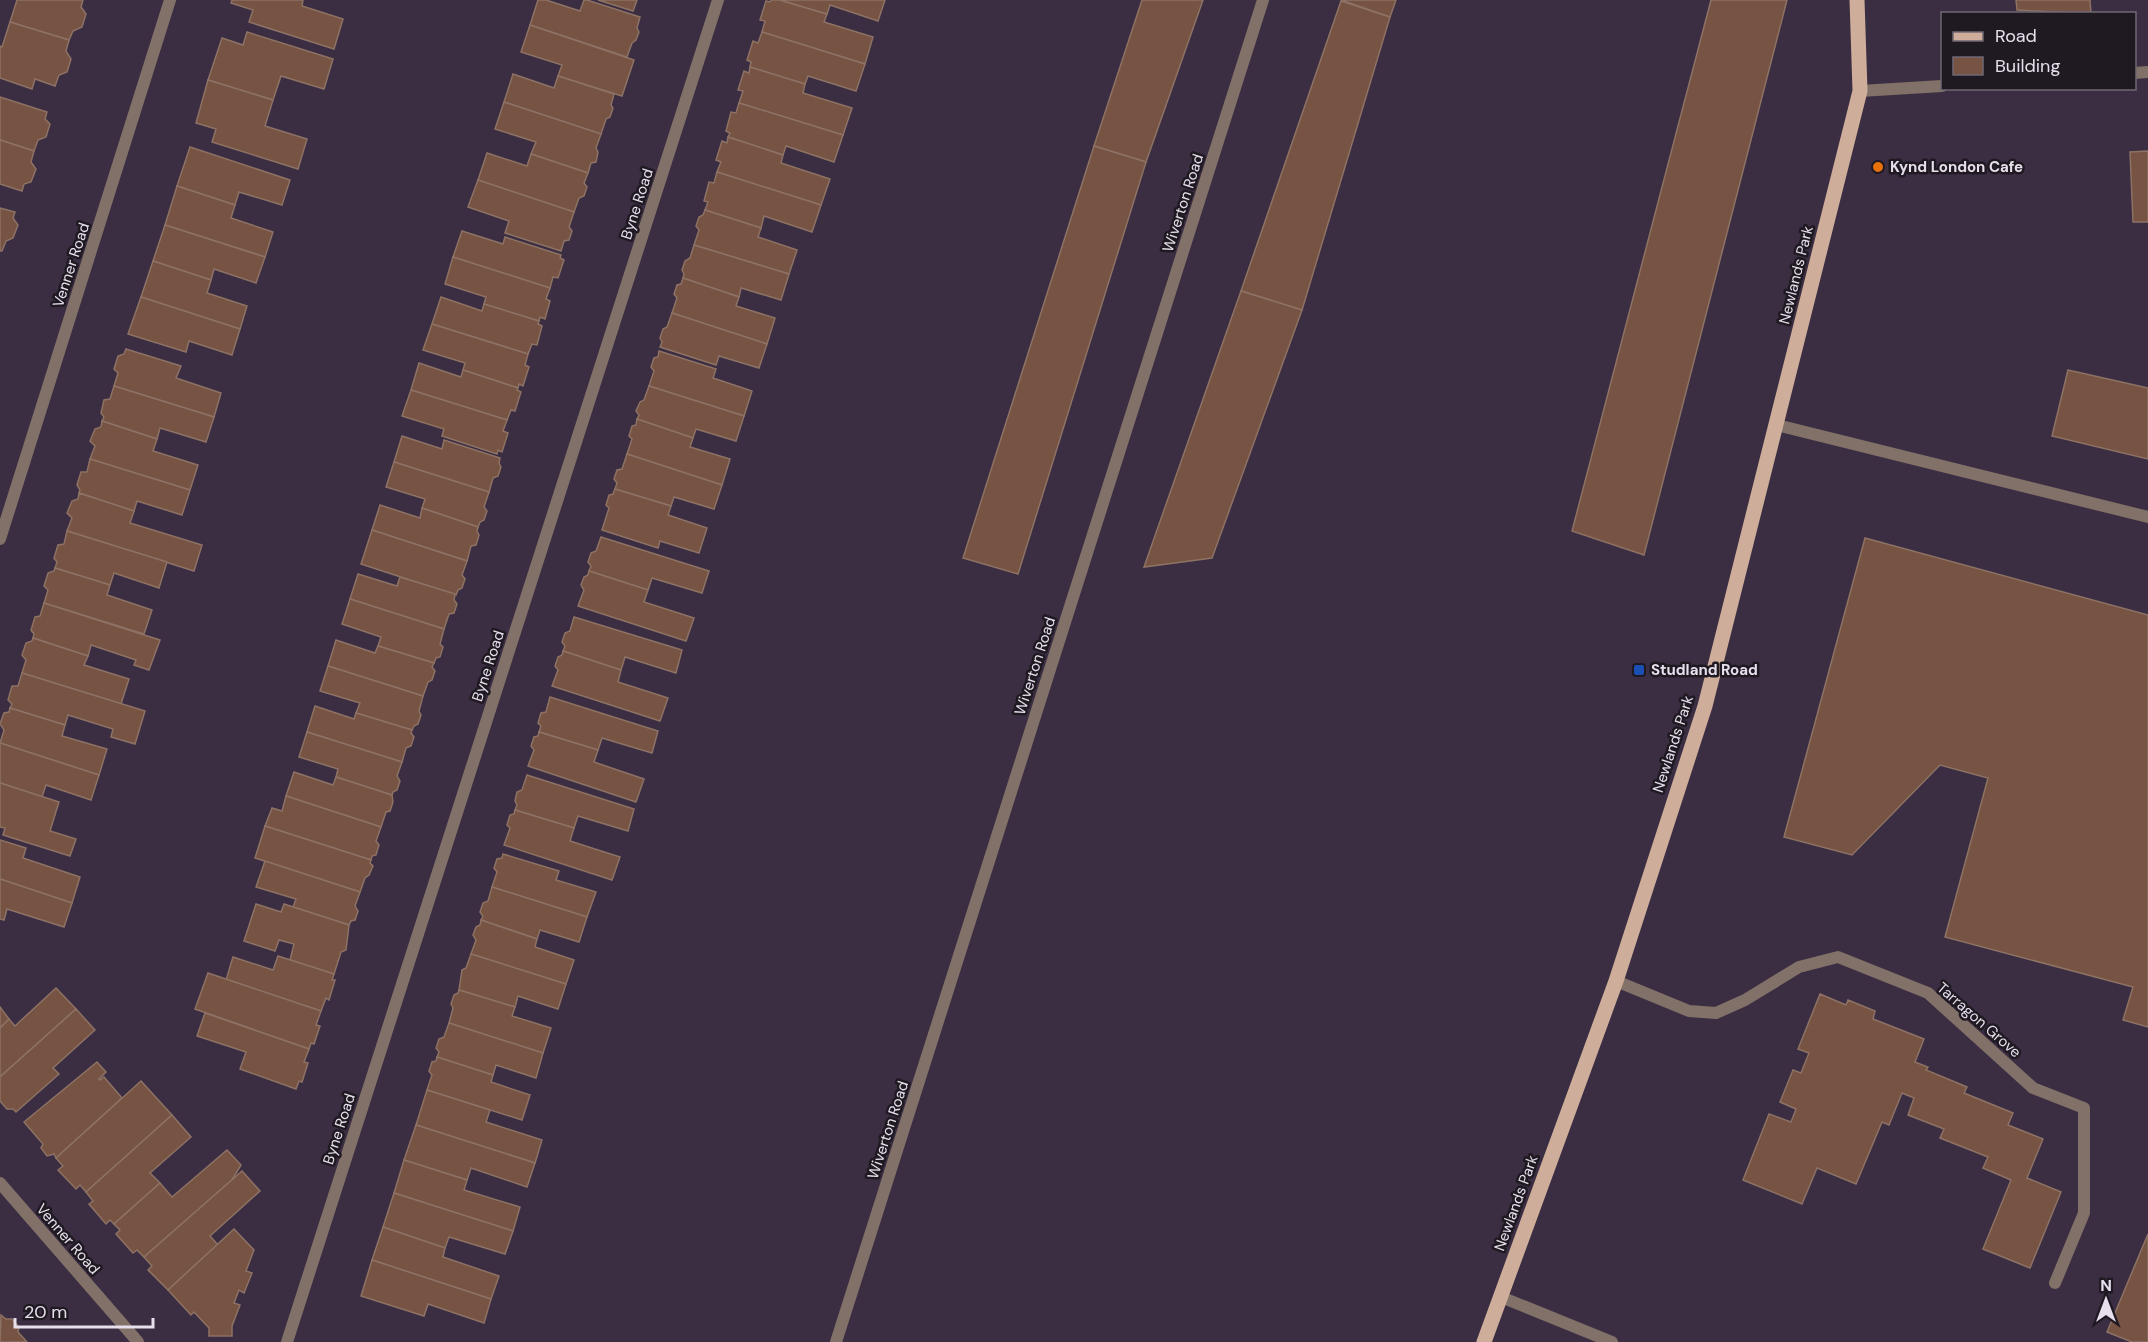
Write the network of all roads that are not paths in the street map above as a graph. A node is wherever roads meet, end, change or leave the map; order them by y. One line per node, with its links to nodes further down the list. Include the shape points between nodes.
1 (170, 0): 9 (street, Venner Road)
2 (718, 0): 15 (street, Byne Road)
3 (1263, 0): 16 (street, Wiverton Road)
4 (1857, 0): 6 (main road, Newlands Park)
5 (1941, 86): 6 (street)
6 (1860, 91): 7 (main road, Newlands Park)
7 (1777, 425): 8 (street); 10 (main road, Newlands Park, via 1705,706)
8 (2148, 517)
9 (0, 539)
10 (1616, 981): 12 (street, Tarragon Grove, via 1689,1011 1716,1012 1745,1000 1799,966 1838,957 1928,993 2033,1088 2084,1108 2084,1213); 13 (main road, Newlands Park)
11 (0, 1183): 14 (street, Venner Road)
12 (2055, 1283)
13 (1501, 1297): 17 (main road, Newlands Park); 18 (street)
14 (138, 1342)
15 (287, 1342)
16 (836, 1342)
17 (1484, 1342)
18 (1612, 1342)

